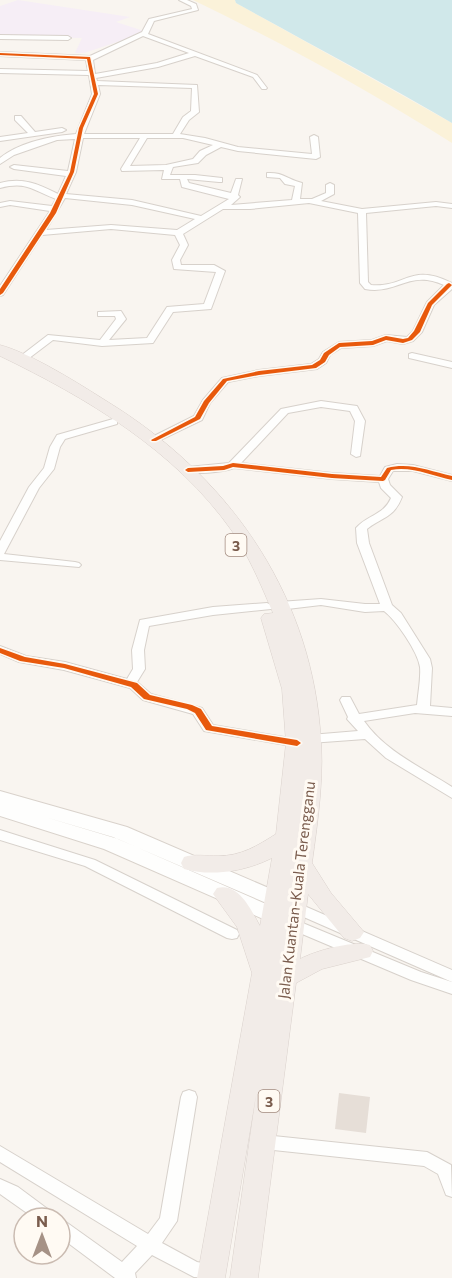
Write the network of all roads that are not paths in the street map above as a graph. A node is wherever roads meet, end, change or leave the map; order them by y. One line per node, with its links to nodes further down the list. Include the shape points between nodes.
1 (182, 0): 2 (street, via 194,5 195,10 151,20)
2 (143, 34): 5 (street); 7 (street)
3 (0, 37): 4 (street)
4 (68, 38)
5 (197, 52): 9 (street, via 158,65); 10 (street, via 255,76)
6 (0, 54): 7 (street)
7 (90, 59): 9 (street)
8 (0, 72): 9 (street)
9 (93, 77): 12 (street, via 95,97); 15 (street, via 195,86 195,112)
10 (264, 88)
11 (18, 118): 13 (street)
12 (81, 132): 13 (street); 14 (street); 19 (street, via 10,153); 22 (street)
13 (33, 134): 17 (street)
14 (145, 136): 15 (street); 21 (street, via 125,170)
15 (175, 136): 18 (street)
16 (314, 136): 18 (street, via 316,157)
17 (0, 139)
18 (218, 145): 21 (street, via 195,161)
19 (0, 162)
20 (14, 167): 22 (street)
21 (169, 167): 24 (street, via 165,177)
22 (72, 174): 29 (street)
23 (270, 175): 31 (street, via 299,185)
24 (183, 177): 25 (street); 30 (street, via 185,185)
25 (219, 180)
26 (239, 181): 30 (street)
27 (330, 185): 32 (street, via 330,194)
28 (0, 186): 29 (street, via 11,182 37,186 51,196)
29 (62, 195): 36 (street); 38 (street, via 173,210)
30 (236, 197): 35 (street)
31 (296, 201): 32 (street); 35 (street)
32 (313, 201): 37 (street)
33 (0, 205): 36 (street)
34 (452, 206): 37 (street)
35 (223, 207): 38 (street)
36 (54, 209): 39 (street)
37 (362, 211): 43 (street, via 364,283 368,287 423,276)
38 (201, 218): 40 (street)
39 (39, 233): 40 (street, via 111,227); 42 (street)
40 (178, 233): 48 (street, via 184,245 176,260 177,267 221,271 208,307 170,309 150,341)
41 (0, 274): 42 (street)
42 (12, 275): 44 (street)
43 (451, 285): 45 (street)
44 (0, 293)
45 (438, 296): 46 (street); 55 (street, via 410,339 386,338 373,343 339,345 314,366 225,380 194,421)
46 (452, 296)
47 (100, 314): 48 (street, via 118,313 121,319)
48 (102, 343): 52 (street, via 51,337)
49 (0, 350): 52 (highway, Jalan Kuantan-Kuala Terengganu / 3)
50 (412, 356): 53 (street)
51 (0, 358): 54 (highway, Jalan Kuantan-Kuala Terengganu / 3, via 52,382)
52 (21, 360): 55 (highway, Jalan Kuantan-Kuala Terengganu / 3, via 56,376)
53 (452, 365)
54 (113, 422): 61 (street, via 61,437 49,470 34,487); 63 (highway, Jalan Kuantan-Kuala Terengganu / 3, via 164,460 220,520)
55 (154, 440): 58 (highway, Jalan Kuantan-Kuala Terengganu / 3)
56 (356, 454): 57 (street, via 360,421 354,408 321,405 285,411)
57 (233, 465): 58 (street); 60 (street)
58 (188, 470): 63 (highway, Jalan Kuantan-Kuala Terengganu / 3, via 248,541)
59 (452, 478): 60 (street, via 398,467 389,469)
60 (383, 479): 64 (street, via 397,497 394,507 361,528)
61 (1, 552): 62 (street, via 17,558)
62 (75, 565)
63 (273, 607): 64 (street, via 321,602); 66 (street, via 221,610 147,622 138,650 139,669); 72 (highway, Jalan Kuantan-Kuala Terengganu / 3)
64 (387, 607): 68 (street, via 397,615 424,659)
65 (0, 650): 66 (street)
66 (130, 684): 72 (street, via 147,697 198,711 209,728)
67 (346, 700): 70 (street)
68 (423, 709): 69 (street); 70 (street)
69 (452, 712)
70 (353, 719): 71 (street)
71 (365, 735): 72 (street); 73 (street, via 402,764)
72 (303, 741): 77 (highway, Jalan Kuantan-Kuala Terengganu / 3); 79 (highway, Jalan Kuantan-Kuala Terengganu / 3, via 309,800)
73 (452, 793)
74 (0, 797): 78 (main road, via 120,832)
75 (0, 809): 80 (main road, via 111,844)
76 (0, 835): 82 (street, via 90,863)
77 (287, 838): 78 (highway, via 244,862); 81 (highway, Jalan Kuantan-Kuala Terengganu / 3)
78 (192, 863): 81 (main road)
79 (301, 865): 81 (highway, Jalan Kuantan-Kuala Terengganu / 3); 83 (highway)
80 (225, 894): 81 (main road); 85 (highway, via 246,921)
81 (285, 912): 83 (street); 83 (street); 85 (highway, Jalan Kuantan-Kuala Terengganu / 3)
82 (232, 934)
83 (357, 941): 84 (street); 85 (highway); 86 (street, via 416,976)
84 (452, 976)
85 (274, 980): 88 (highway, Jalan Kuantan-Kuala Terengganu / 3); 95 (highway, Jalan Kuantan-Kuala Terengganu / 3)
86 (452, 988)
87 (189, 1097): 94 (street, via 168,1221)
88 (264, 1142): 91 (street, via 427,1159 445,1170); 97 (highway, Jalan Kuantan-Kuala Terengganu / 3)
89 (0, 1153): 94 (street)
90 (0, 1186): 92 (street)
91 (452, 1190)
92 (31, 1206)
93 (72, 1236): 96 (street)
94 (150, 1245): 95 (street); 96 (street)
95 (212, 1275)
96 (126, 1276)
97 (244, 1278)

